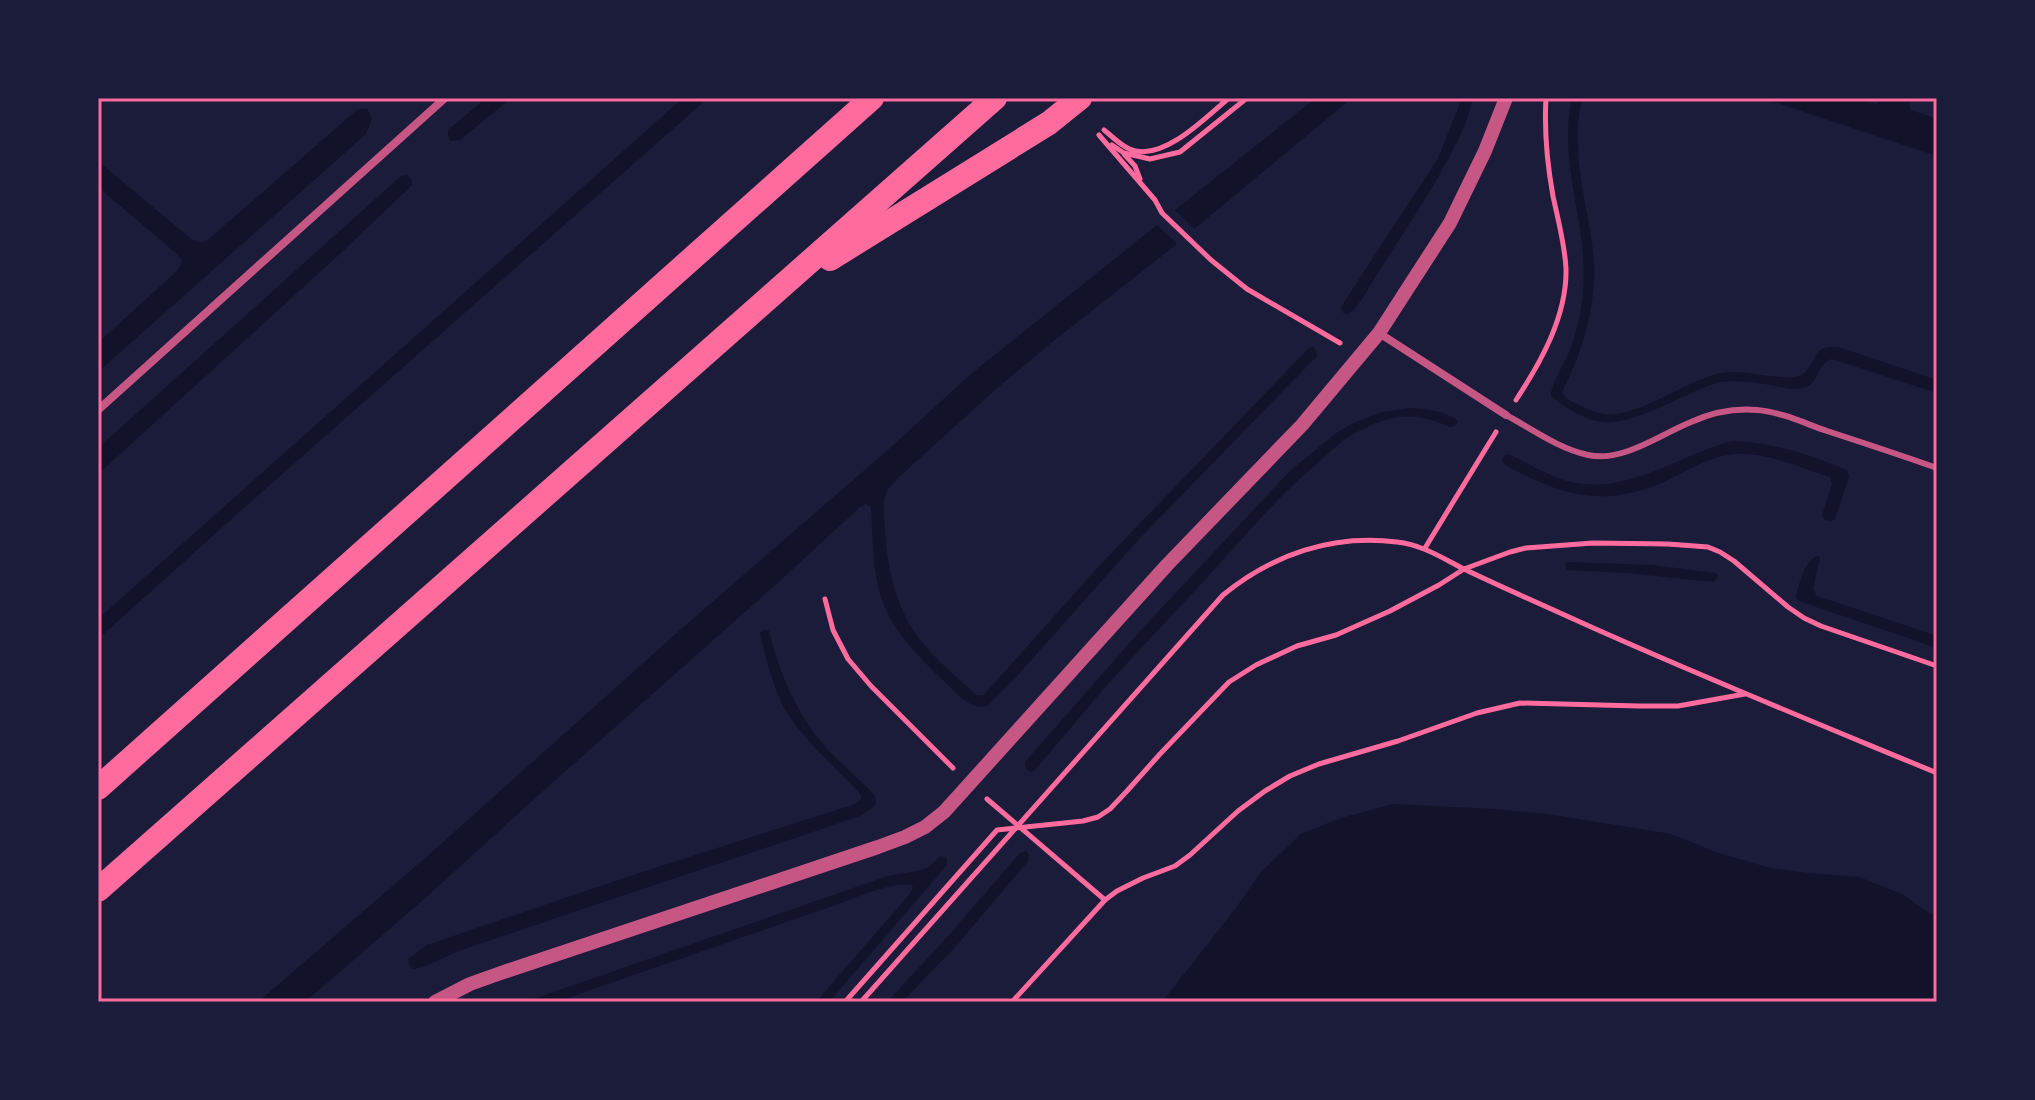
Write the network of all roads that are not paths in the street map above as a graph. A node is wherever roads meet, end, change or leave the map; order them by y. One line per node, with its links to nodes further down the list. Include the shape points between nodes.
1 (445, 98): 8 (street)
2 (872, 98): 11 (highway)
3 (995, 98): 6 (highway)
4 (1080, 98): 6 (highway, via 1049,123)
5 (1506, 98): 7 (street, via 1450,223)
6 (770, 296): 12 (highway)
7 (1379, 333): 9 (street); 13 (street, via 1302,425 925,827 498,974)
8 (98, 410)
9 (1506, 415): 10 (lane, via 1592,456 1637,448 1710,415 1757,410)
10 (1937, 468)
11 (98, 788)
12 (98, 890)
13 (435, 1002)

